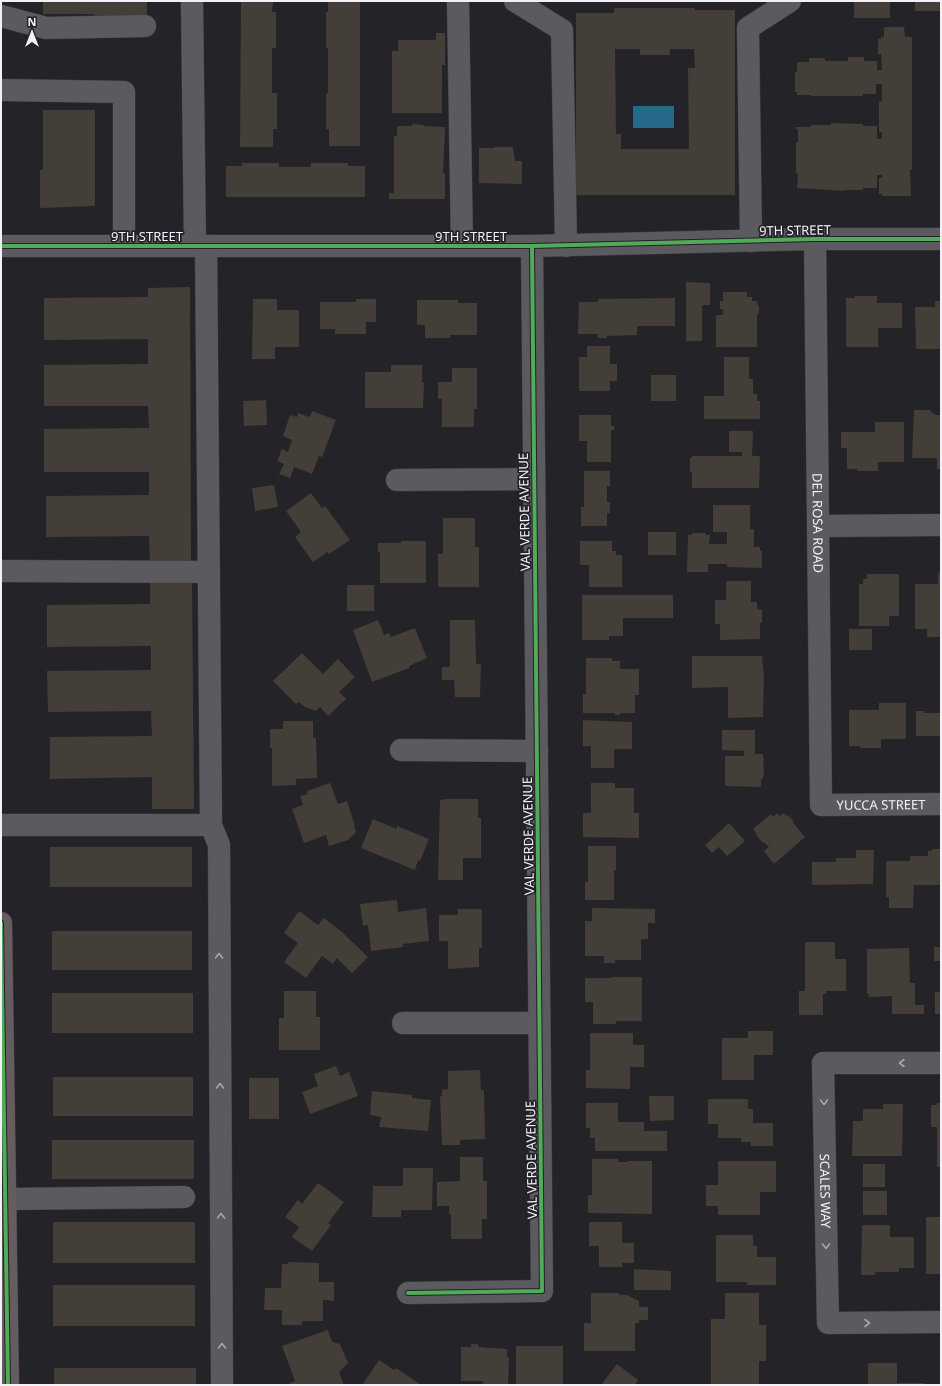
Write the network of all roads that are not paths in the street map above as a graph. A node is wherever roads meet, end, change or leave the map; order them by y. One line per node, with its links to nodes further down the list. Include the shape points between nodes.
1 (192, 1): 13 (street)
2 (458, 1): 14 (street)
3 (515, 1): 16 (street, via 562,30)
4 (790, 1): 10 (street, via 748,28)
5 (1, 16): 6 (street, via 46,28)
6 (145, 26)
7 (1, 90): 12 (street, via 124,92)
8 (941, 239): 9 (street, 9TH STREET)
9 (815, 240): 10 (street, 9TH STREET); 20 (street, DEL ROSA ROAD)
10 (751, 241): 16 (street, 9TH STREET)
11 (1, 246): 12 (street, 9TH STREET)
12 (124, 246): 13 (street, 9TH STREET)
13 (200, 246): 14 (street, 9TH STREET); 22 (street)
14 (462, 246): 15 (street, 9TH STREET)
15 (532, 246): 16 (street, 9TH STREET); 17 (street, VAL VERDE AVENUE)
16 (566, 246)
17 (534, 479): 18 (street, VAL VERDE AVENUE); 24 (street, VAL VERDE AVENUE)
18 (396, 480)
19 (941, 525): 20 (street)
20 (818, 526): 26 (street, DEL ROSA ROAD)
21 (1, 571): 22 (street)
22 (209, 572): 28 (street)
23 (401, 750): 24 (street)
24 (537, 751): 31 (street, VAL VERDE AVENUE)
25 (941, 804): 26 (street, YUCCA STREET)
26 (821, 806)
27 (1, 825): 28 (street)
28 (211, 825): 39 (street, one-way to 28, via 219,845)
29 (1, 923): 32 (main road)
30 (402, 1023): 31 (street)
31 (539, 1023): 36 (street, VAL VERDE AVENUE, via 542,1291)
32 (2, 1030): 35 (main road)
33 (941, 1063): 37 (street, SCALES WAY, one-way to 37, via 823,1063 828,1323)
34 (184, 1197): 35 (street)
35 (5, 1199): 38 (main road)
36 (408, 1293)
37 (941, 1322)
38 (8, 1385)
39 (222, 1385)

